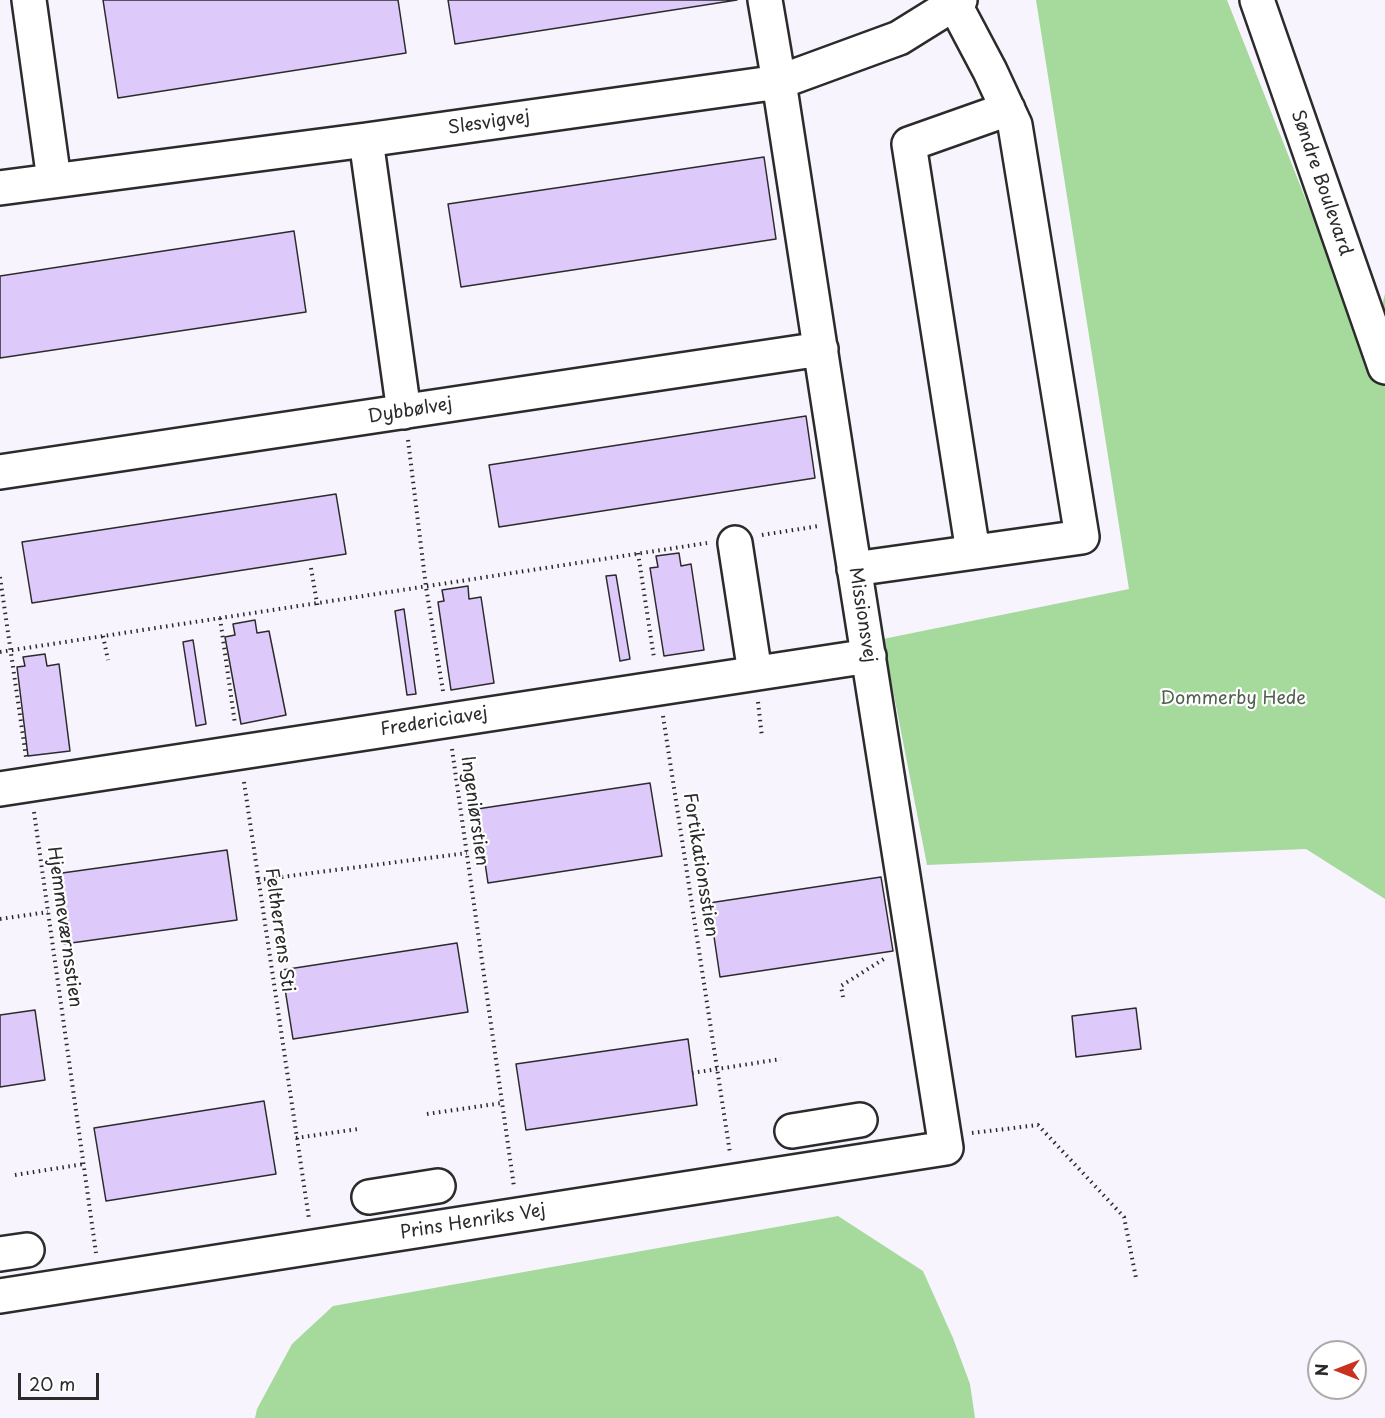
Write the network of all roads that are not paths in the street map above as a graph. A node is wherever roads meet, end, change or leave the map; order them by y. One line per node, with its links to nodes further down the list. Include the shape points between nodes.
1 (29, 0): 8 (lane)
2 (765, 0): 5 (lane, Missionsvej)
3 (1257, 0): 11 (lane, Søndre Boulevard)
4 (957, 2): 5 (lane, Slesvigvej, via 899,38); 6 (lane)
5 (779, 82): 7 (lane, Slesvigvej); 10 (lane, Missionsvej)
6 (1008, 110): 15 (lane, via 909,144); 15 (lane, via 1015,125 1082,537)
7 (366, 140): 8 (lane, Slesvigvej); 12 (lane)
8 (54, 180): 9 (lane, Slesvigvej)
9 (0, 188)
10 (821, 349): 12 (lane, Dybbølvej); 16 (lane, Missionsvej)
11 (1385, 367)
12 (404, 412): 13 (lane, Dybbølvej)
13 (0, 472)
14 (735, 540): 18 (lane)
15 (973, 552): 16 (lane)
16 (854, 569): 17 (lane, Missionsvej)
17 (869, 656): 18 (lane, Fredericiavej); 21 (lane, Missionsvej)
18 (755, 673): 19 (lane, Fredericiavej)
19 (15, 786)
20 (860, 1120): 22 (lane, via 806,1129)
21 (945, 1142): 22 (lane, Prins Henriks Vej)
22 (825, 1166): 24 (lane, Prins Henriks Vej)
23 (438, 1186): 24 (lane, via 385,1194)
24 (407, 1232): 25 (lane, Prins Henriks Vej)
25 (0, 1296)

